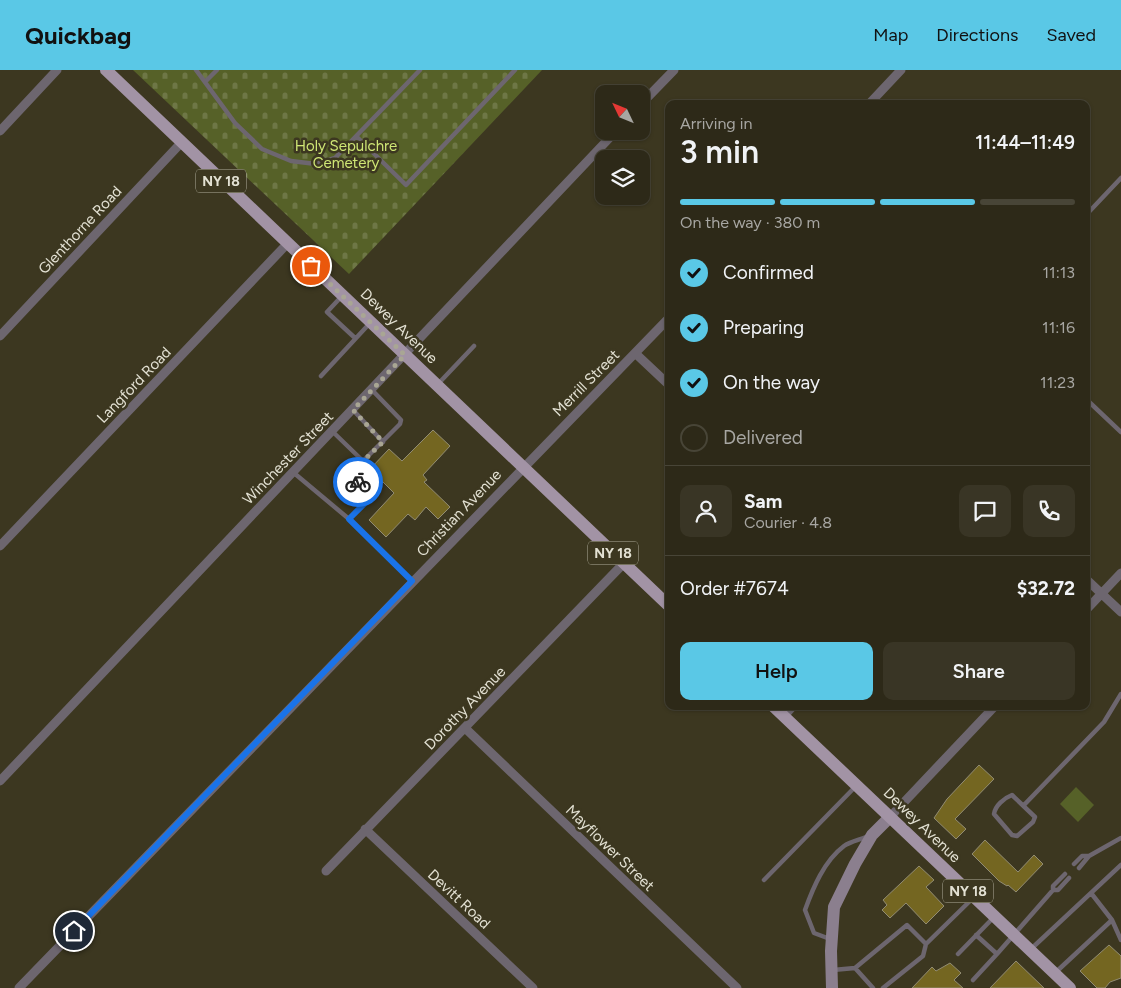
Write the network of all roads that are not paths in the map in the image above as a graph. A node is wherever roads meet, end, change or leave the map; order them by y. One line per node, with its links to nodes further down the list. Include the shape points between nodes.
1 (57, 70): 12 (street)
2 (106, 70): 15 (main road, Dewey Avenue / NY 18)
3 (196, 70): 9 (lane)
4 (217, 70): 9 (lane)
5 (420, 70): 13 (lane)
6 (515, 70): 13 (lane, via 406,185)
7 (674, 70): 10 (street)
8 (900, 70): 11 (street)
9 (206, 81): 13 (lane, via 235,123 262,149 291,161 316,164 335,158)
10 (650, 95)
11 (873, 100)
12 (0, 131)
13 (357, 137)
14 (608, 140): 26 (street, Winchester Street)
15 (180, 144): 18 (main road, Dewey Avenue / NY 18); 22 (street, Glenthorne Road)
16 (1121, 178): 17 (lane)
17 (1090, 211)
18 (287, 244): 19 (main road, Dewey Avenue / NY 18); 40 (street, Langford Road)
19 (343, 295): 20 (main road, Dewey Avenue / NY 18); 23 (lane, via 327,312)
20 (371, 322): 23 (lane); 26 (main road, Dewey Avenue / NY 18)
21 (665, 322): 25 (street, Merrill Street)
22 (0, 336)
23 (356, 338): 27 (lane)
24 (474, 346): 29 (lane)
25 (635, 353): 28 (street); 37 (street, Merrill Street)
26 (405, 355): 29 (main road, Dewey Avenue / NY 18); 30 (street, Winchester Street)
27 (321, 376)
28 (665, 381)
29 (437, 386): 37 (main road, Dewey Avenue / NY 18)
30 (372, 390): 32 (street, Winchester Street); 35 (lane, via 401,420)
31 (1090, 403): 34 (lane)
32 (353, 410): 33 (street, Winchester Street); 35 (lane)
33 (332, 432): 36 (lane); 38 (street, Winchester Street)
34 (1121, 432)
35 (383, 442): 36 (lane)
36 (363, 461): 39 (lane, via 354,470 353,477 370,494)
37 (523, 468): 41 (main road, Dewey Avenue / NY 18); 43 (street, Christian Avenue)
38 (294, 473): 39 (lane); 55 (street, Winchester Street)
39 (349, 519): 43 (lane)
40 (0, 546)
41 (624, 563): 46 (main road, Dewey Avenue / NY 18); 54 (street, Dorothy Avenue)
42 (1121, 573): 45 (street)
43 (412, 581): 87 (street, Christian Avenue)
44 (1090, 583): 45 (street)
45 (1102, 594): 47 (street); 48 (street)
46 (665, 602)
47 (1090, 606)
48 (1121, 612)
49 (1121, 694): 57 (lane, via 1104,722)
50 (778, 710): 53 (main road, Dewey Avenue / NY 18)
51 (790, 710): 53 (street)
52 (991, 710): 58 (street)
53 (784, 716): 56 (main road, Dewey Avenue / NY 18)
54 (465, 728): 59 (street, Dorothy Avenue); 89 (street, Mayflower Street)
55 (0, 781)
56 (857, 786): 58 (main road, Dewey Avenue / NY 18); 69 (lane)
57 (1024, 805): 57 (lane, via 1012,795 994,814 1017,836 1035,818)
58 (890, 816): 60 (street); 72 (main road, Dewey Avenue / NY 18)
59 (366, 829): 66 (street, Dorothy Avenue); 88 (street, Devitt Road)
60 (872, 835): 77 (street, via 834,907); 77 (lane, via 845,845 834,857 815,882 804,910 814,933)
61 (1121, 838): 62 (lane)
62 (1089, 856): 63 (lane, via 1082,856); 65 (lane)
63 (1074, 864)
64 (1121, 865): 71 (lane)
65 (1079, 868)
66 (326, 871)
67 (1065, 874): 70 (lane)
68 (1069, 878): 70 (lane, via 1058,890)
69 (764, 880)
70 (1053, 890): 76 (lane)
71 (1091, 894): 74 (lane); 80 (lane)
72 (974, 897): 73 (main road, Dewey Avenue / NY 18); 79 (lane)
73 (994, 916): 75 (lane); 76 (main road, Dewey Avenue / NY 18)
74 (1112, 920): 78 (lane); 85 (lane)
75 (976, 935): 81 (lane); 82 (lane)
76 (1015, 935): 80 (main road, Dewey Avenue / NY 18); 82 (lane)
77 (832, 939): 84 (street)
78 (1121, 940)
79 (926, 944): 83 (lane, via 907,925); 92 (lane, via 923,956)
80 (1030, 950): 85 (main road, Dewey Avenue / NY 18)
81 (958, 954)
82 (997, 954): 86 (lane)
83 (855, 968): 84 (lane); 91 (lane)
84 (831, 970): 90 (street)
85 (1055, 973): 93 (main road, Dewey Avenue / NY 18)
86 (973, 980)
87 (19, 988)
88 (533, 988)
89 (737, 988)
90 (832, 988)
91 (873, 988)
92 (883, 988)
93 (1070, 988)

